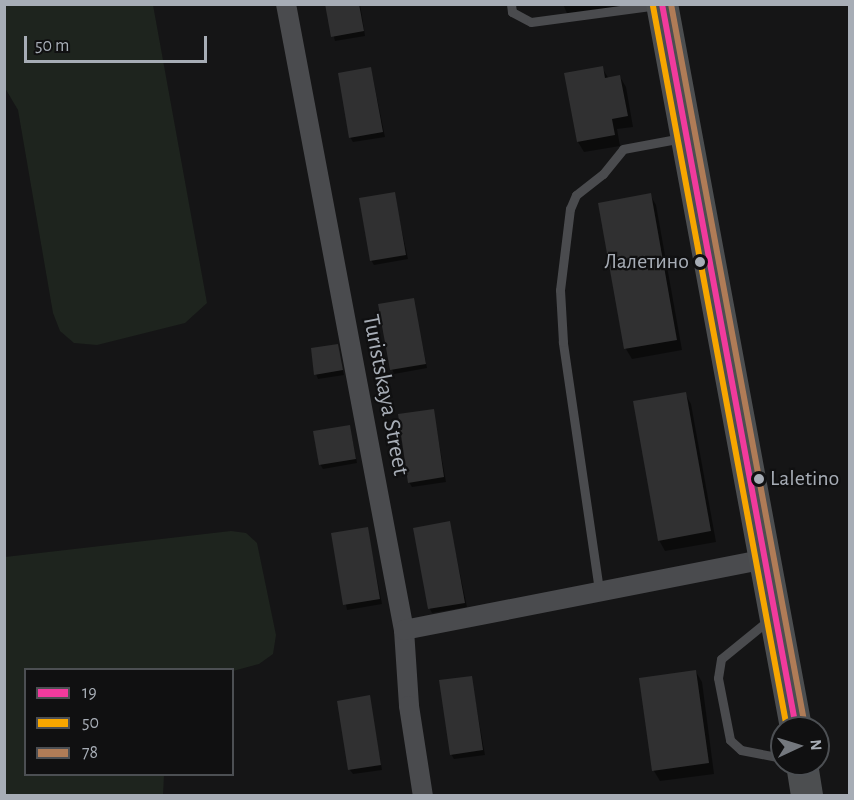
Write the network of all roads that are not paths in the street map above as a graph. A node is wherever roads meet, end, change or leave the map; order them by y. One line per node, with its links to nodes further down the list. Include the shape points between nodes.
1 (286, 4): 8 (street, Turistskaya Street)
2 (511, 4): 3 (lane, via 512,12 531,22)
3 (662, 4): 4 (highway)
4 (687, 137): 5 (highway); 6 (lane, via 623,149 603,174 576,195 570,209 560,290 563,342)
5 (766, 559): 6 (street); 7 (highway)
6 (599, 590): 8 (street)
7 (777, 614): 9 (highway); 10 (lane, via 721,659 718,678 730,740 741,750)
8 (404, 630): 12 (street, Turistskaya Street, via 409,706)
9 (794, 716)
10 (770, 756)
11 (804, 776): 13 (highway)
12 (423, 795)
13 (807, 795)

